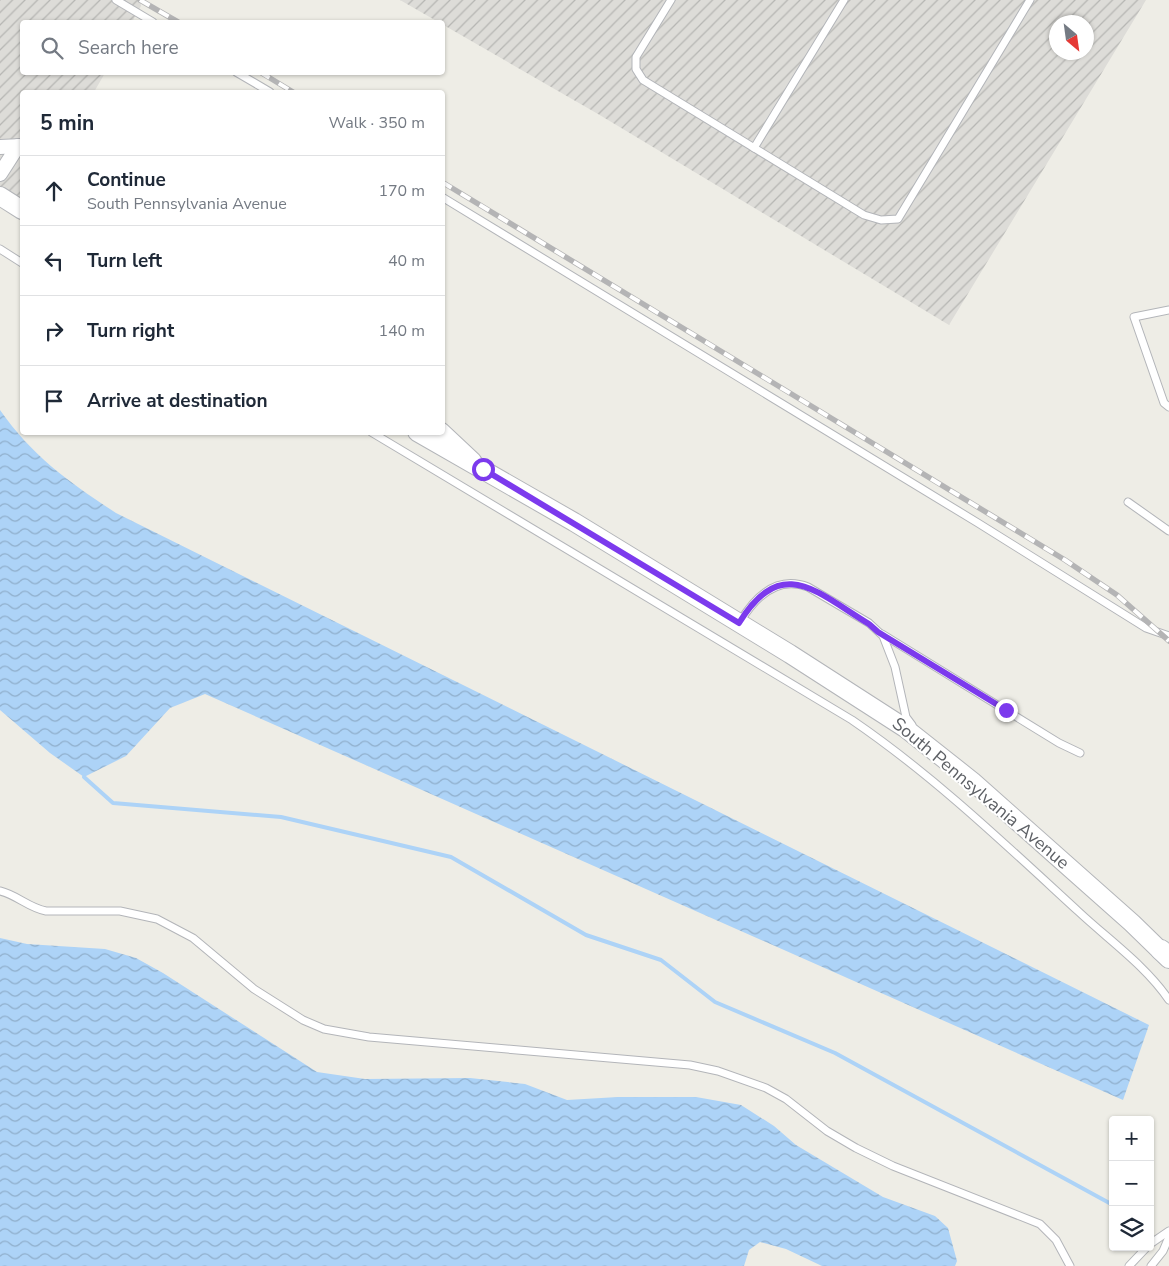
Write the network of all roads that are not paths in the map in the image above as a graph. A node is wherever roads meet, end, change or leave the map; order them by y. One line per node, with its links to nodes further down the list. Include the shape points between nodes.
1 (116, 0): 5 (lane)
2 (671, 0): 10 (lane, via 636,57 636,69 642,80)
3 (844, 0): 10 (lane)
4 (1030, 0): 10 (lane, via 898,219 881,220 864,215)
5 (150, 20)
6 (241, 75): 7 (lane)
7 (267, 90)
8 (20, 146): 9 (street); 11 (street)
9 (0, 147)
10 (754, 148)
11 (0, 174)
12 (0, 196): 14 (street)
13 (445, 199): 27 (lane, via 1140,624)
14 (20, 209)
15 (0, 249): 16 (lane)
16 (20, 262)
17 (1169, 310): 18 (lane, via 1134,316 1164,403)
18 (1169, 407)
19 (445, 433): 22 (street)
20 (376, 435): 32 (lane, via 852,720 888,745 1040,877 1141,969)
21 (423, 435): 22 (street, South Pennsylvania Avenue)
22 (483, 469): 25 (street, South Pennsylvania Avenue)
23 (1128, 502): 24 (lane)
24 (1169, 531)
25 (739, 623): 26 (lane, via 762,593 782,584 799,583); 28 (street, South Pennsylvania Avenue, via 876,708)
26 (878, 632): 28 (lane, via 889,649 906,717); 29 (lane)
27 (1169, 636)
28 (932, 748): 31 (street, South Pennsylvania Avenue)
29 (1080, 753)
30 (0, 891): 37 (lane, via 34,909 120,911 157,918 193,938 240,979 278,1005 303,1020 341,1033 690,1065 742,1078 786,1099 828,1131 893,1166 1040,1224 1056,1240)
31 (1166, 955)
32 (1169, 1000)
33 (1169, 1231): 35 (lane)
34 (1169, 1237): 39 (lane)
35 (1154, 1241)
36 (1143, 1251): 38 (lane)
37 (1070, 1266)
38 (1129, 1266)
39 (1151, 1266)

